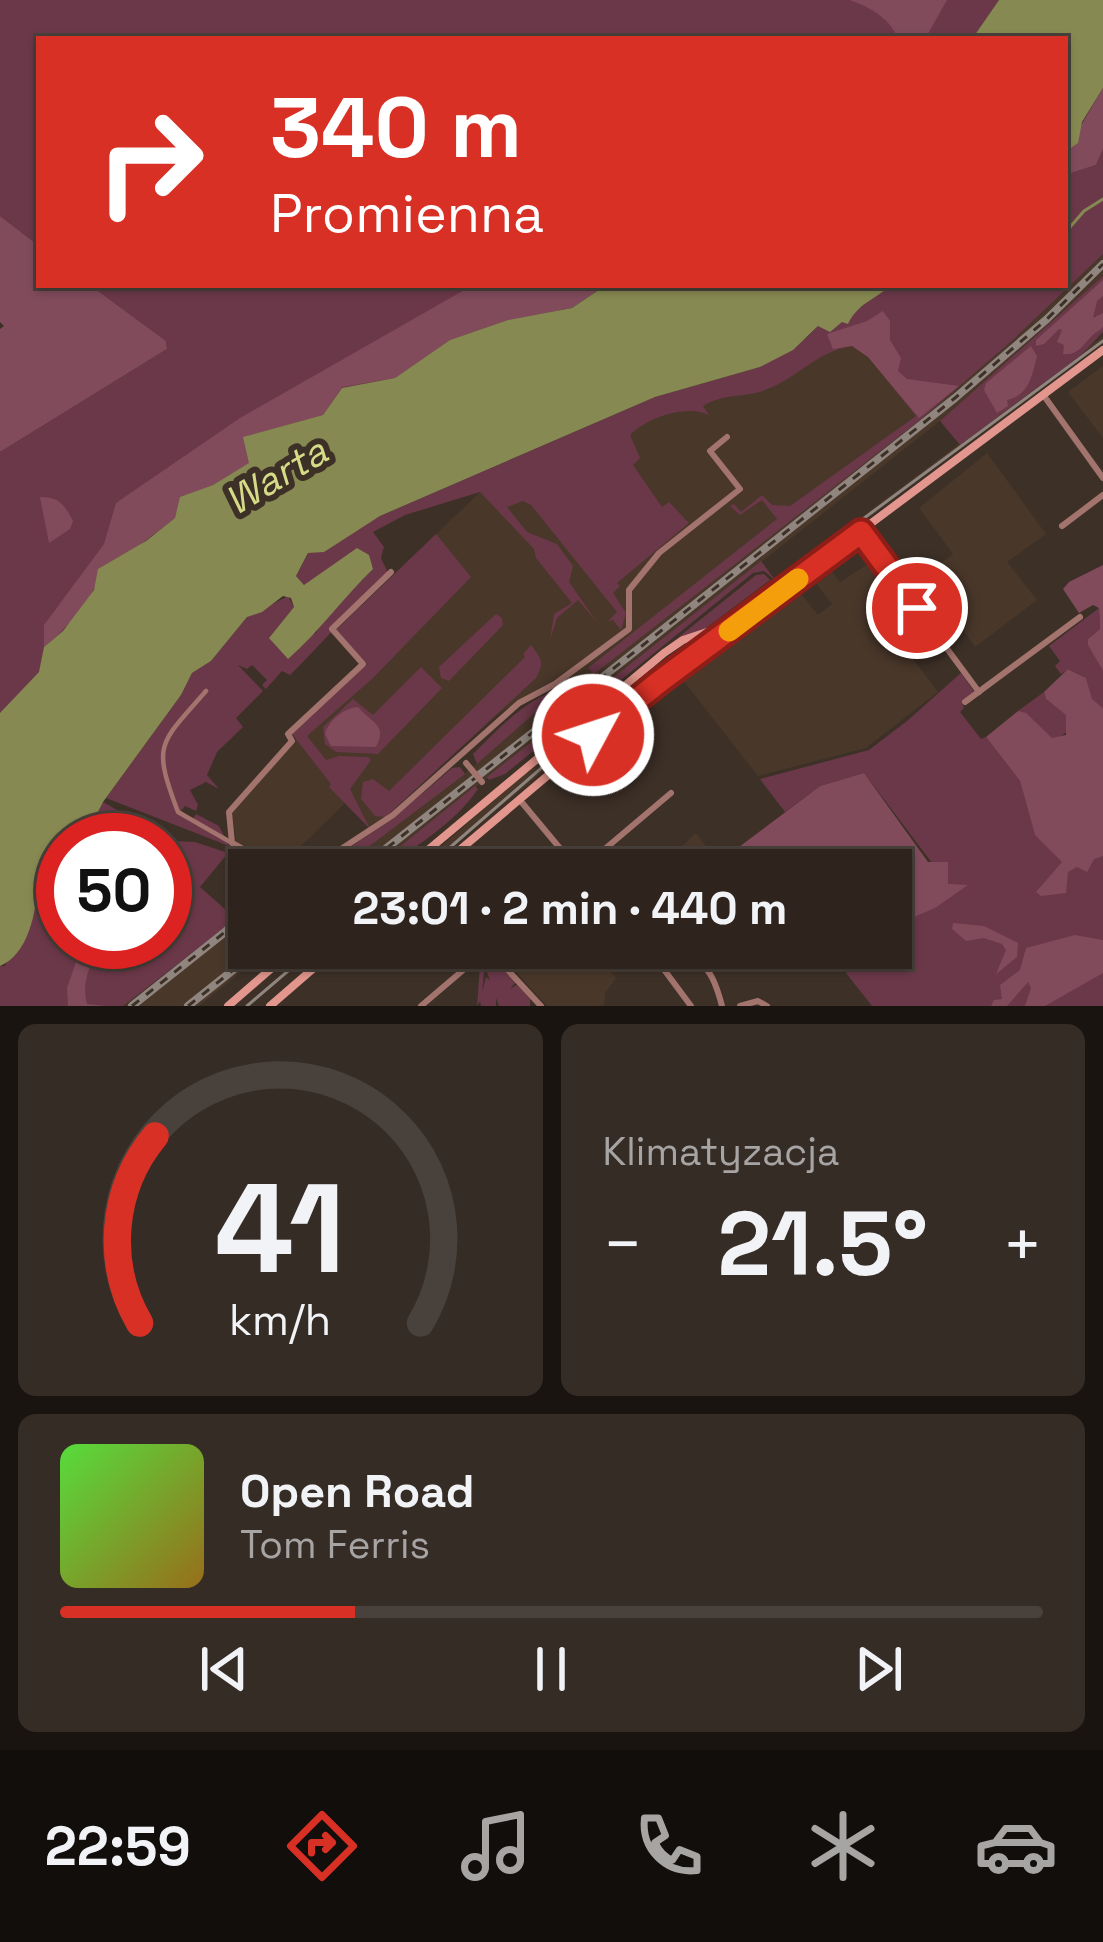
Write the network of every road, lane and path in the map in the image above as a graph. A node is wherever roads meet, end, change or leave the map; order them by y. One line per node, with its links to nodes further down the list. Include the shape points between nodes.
1 (1103, 353): 2 (main road)
2 (1044, 397): 4 (street); 7 (main road)
3 (727, 437): 16 (street, via 710,451 740,489 659,553 629,590 629,629 518,703)
4 (1103, 478)
5 (1103, 495): 6 (street)
6 (1062, 526)
7 (861, 532): 9 (main road); 14 (street)
8 (392, 572): 20 (street, via 332,629 362,664 288,734 292,740 229,812)
9 (753, 611): 11 (main road); 12 (main road)
10 (1080, 617): 14 (street)
11 (664, 653): 12 (main road, via 689,649); 18 (main road)
12 (673, 671): 19 (main road)
13 (206, 691): 20 (street, via 171,733 160,761 178,812)
14 (979, 692): 15 (street)
15 (964, 702)
16 (464, 759): 18 (street, bridge); 22 (street)
17 (671, 793): 26 (street)
18 (493, 795): 23 (main road)
19 (519, 799): 24 (main road); 25 (street)
20 (232, 843): 21 (street)
21 (243, 849)
22 (341, 849)
23 (429, 849)
24 (461, 849)
25 (561, 849)
26 (604, 849)
27 (271, 969): 33 (main road)
28 (312, 969): 34 (main road)
29 (465, 969): 35 (street)
30 (507, 969): 36 (street)
31 (664, 969): 37 (street)
32 (707, 969): 38 (street)
33 (228, 1006)
34 (269, 1006)
35 (421, 1006)
36 (541, 1006)
37 (691, 1006)
38 (722, 1006)
39 (740, 1006): 40 (street)
40 (767, 1006)

